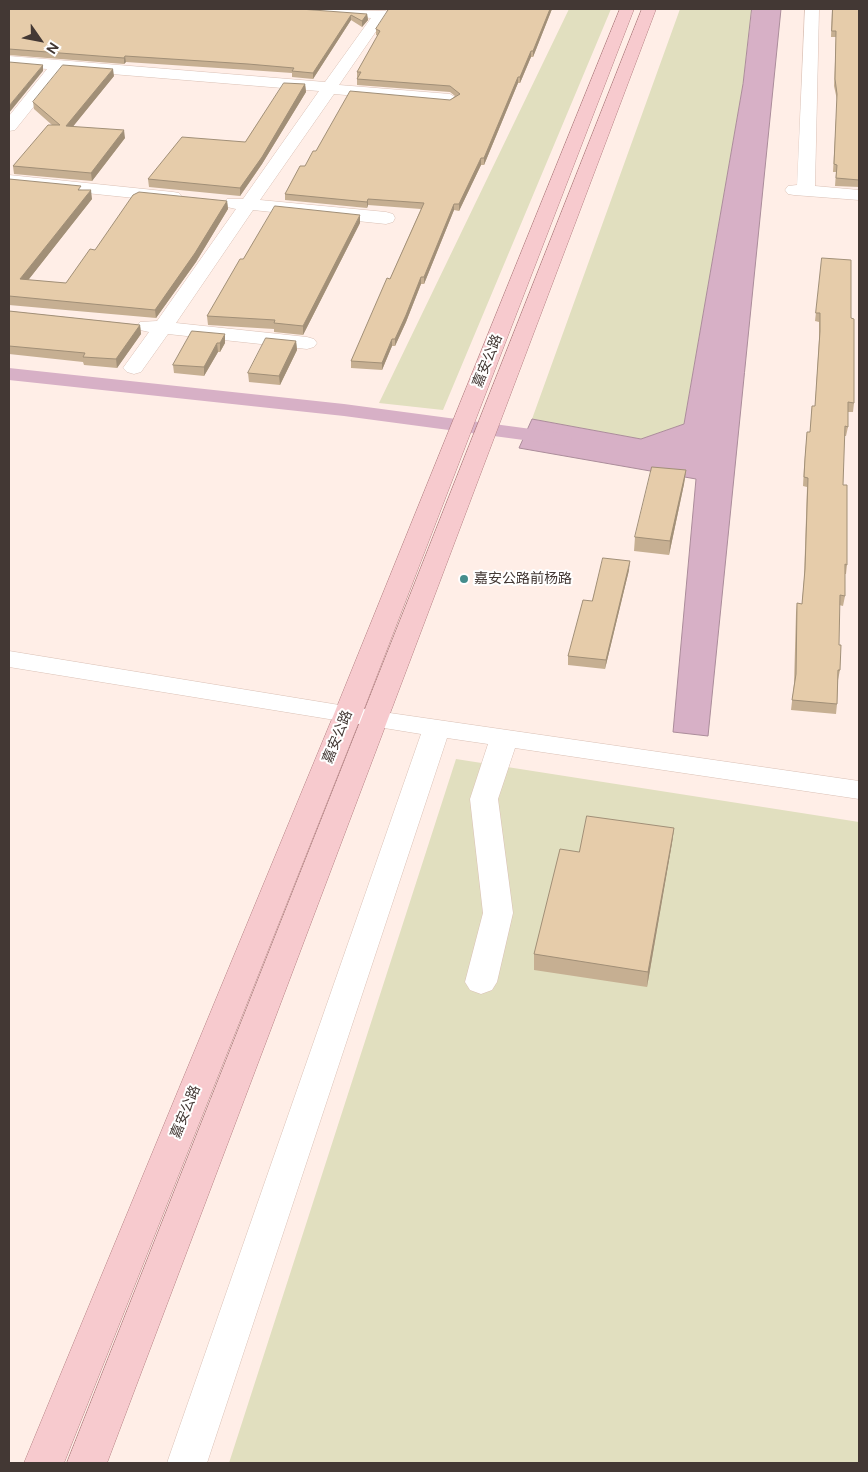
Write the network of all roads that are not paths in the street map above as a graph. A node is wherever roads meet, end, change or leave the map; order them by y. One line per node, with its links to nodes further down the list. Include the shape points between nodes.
1 (302, 9): 7 (street, via 381,14)
2 (627, 9): 20 (main road, 嘉安公路, via 469,407)
3 (649, 9): 20 (main road, 嘉安公路, via 495,410)
4 (812, 9): 11 (street, via 800,191)
5 (9, 61): 6 (street)
6 (59, 65): 7 (street); 9 (street)
7 (330, 89): 8 (street); 14 (street)
8 (450, 99)
9 (9, 126)
10 (9, 180): 12 (street)
11 (859, 195)
12 (191, 198)
13 (220, 201): 14 (street)
14 (249, 204): 15 (street); 17 (street)
15 (386, 218)
16 (124, 324): 17 (street)
17 (162, 328): 18 (street); 19 (street)
18 (307, 343)
19 (134, 368)
20 (469, 443): 22 (main road, 嘉安公路)
21 (9, 659): 22 (street)
22 (362, 716): 23 (street); 27 (main road, 嘉安公路); 28 (main road, 嘉安公路)
23 (437, 728): 24 (street); 29 (street)
24 (504, 738): 25 (street); 26 (street, via 484,800 498,913)
25 (859, 790)
26 (481, 982)
27 (44, 1463)
28 (87, 1463)
29 (187, 1463)

